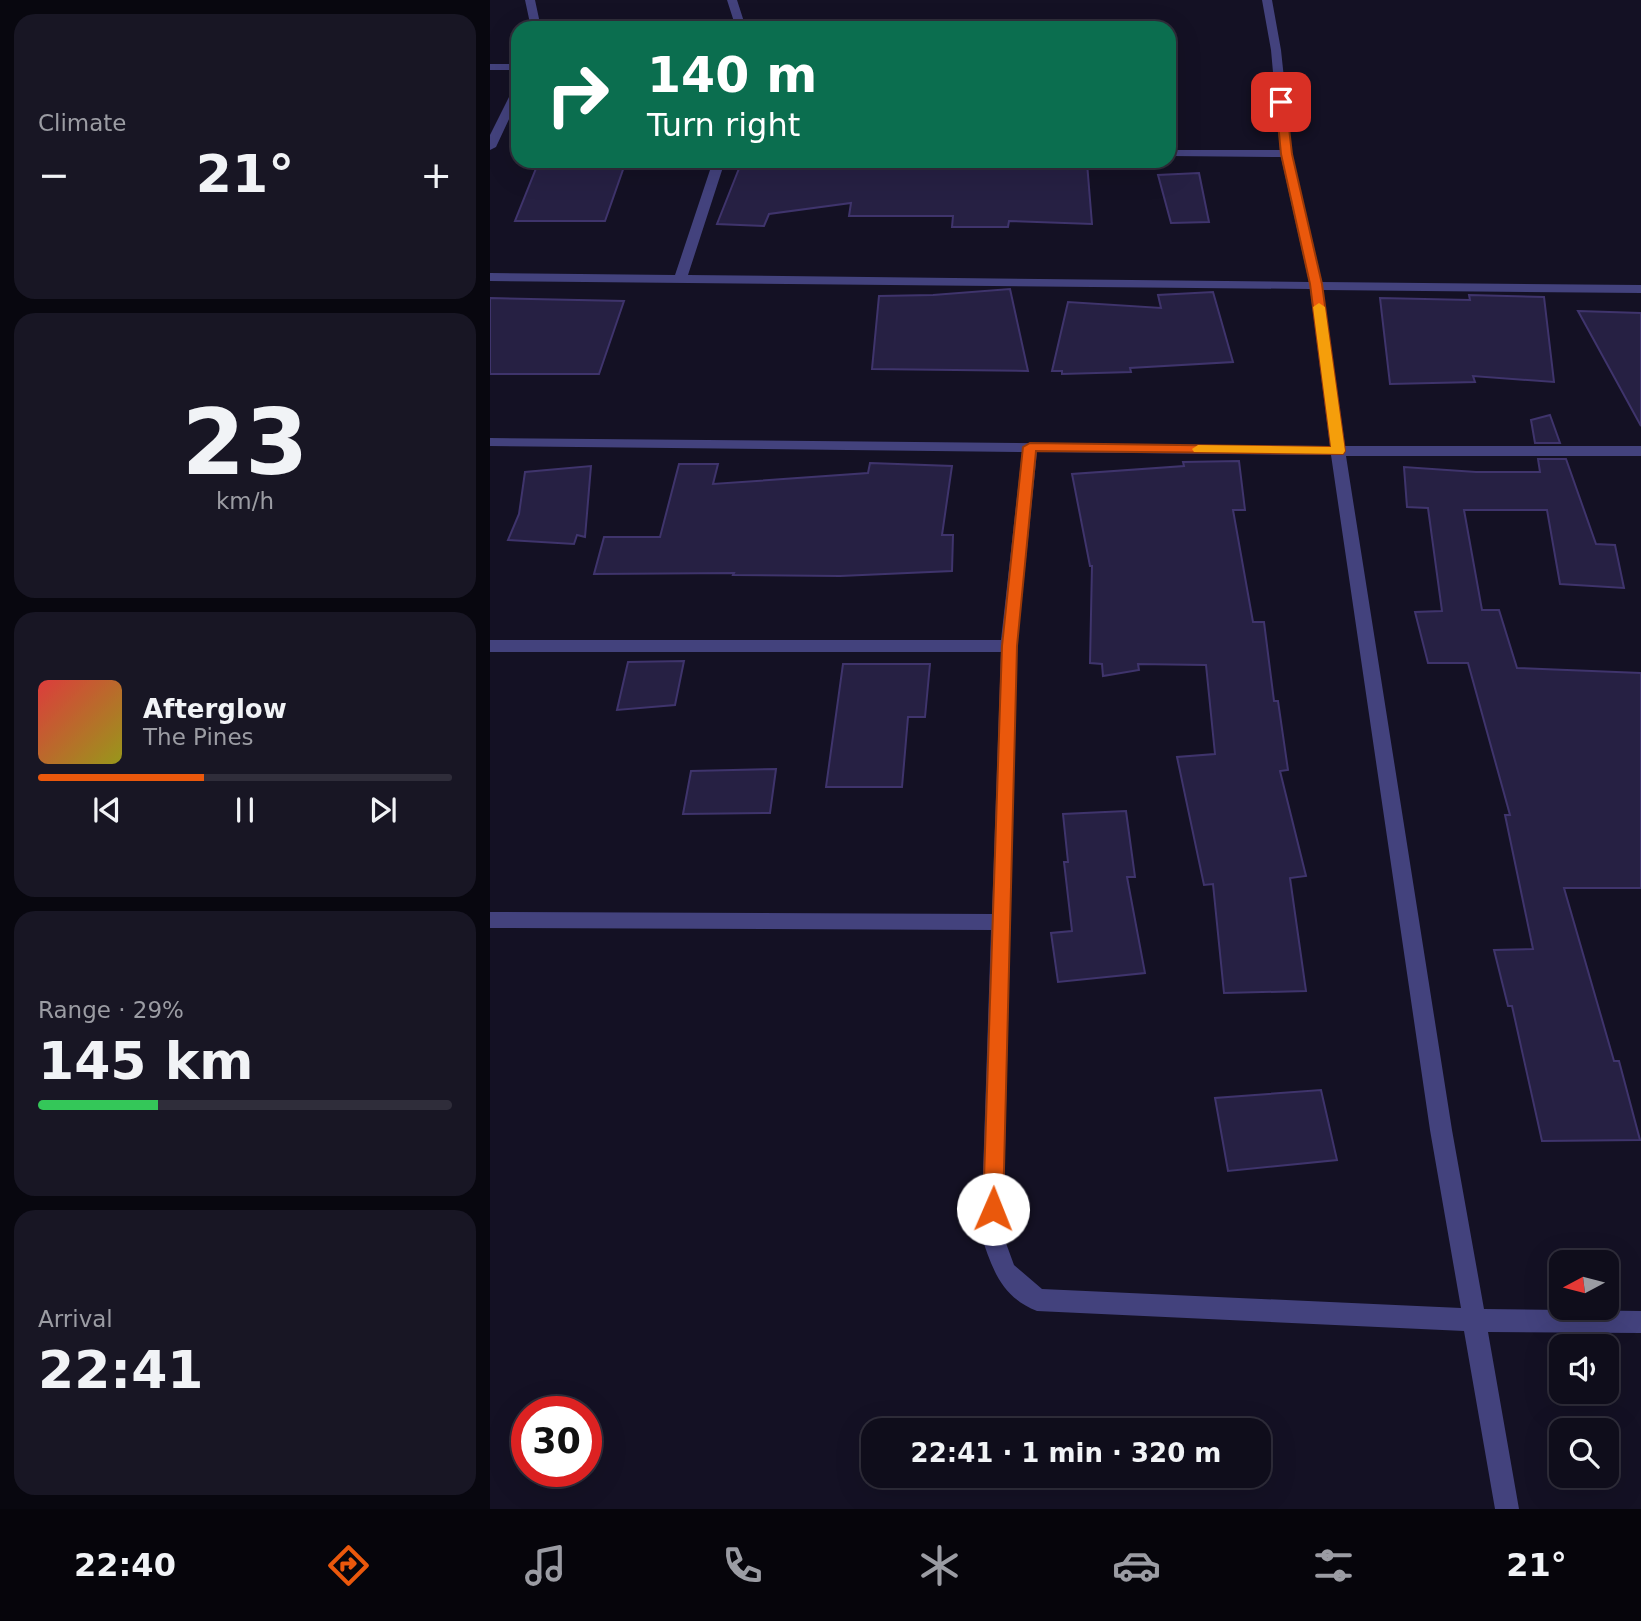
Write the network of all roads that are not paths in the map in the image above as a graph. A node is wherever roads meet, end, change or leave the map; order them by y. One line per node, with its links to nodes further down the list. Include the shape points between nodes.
1 (530, 0): 4 (street)
2 (732, 0): 5 (street)
3 (1267, 0): 11 (street)
4 (534, 21)
5 (739, 21)
6 (490, 67): 7 (street)
7 (511, 67)
8 (511, 104): 9 (street)
9 (490, 147)
10 (1176, 153): 11 (street)
11 (1286, 154): 15 (street)
12 (717, 168): 14 (street)
13 (490, 277): 14 (street)
14 (680, 279): 15 (street)
15 (1316, 284): 16 (street); 19 (street)
16 (1641, 289)
17 (490, 442): 18 (street)
18 (1030, 447): 19 (street); 22 (street)
19 (1338, 451): 20 (street); 25 (street)
20 (1641, 451)
21 (490, 646): 22 (street)
22 (1009, 646): 24 (street)
23 (490, 920): 24 (street)
24 (1000, 922): 25 (street, via 992,1235 1005,1272 1037,1300)
25 (1473, 1320): 26 (street); 27 (street)
26 (1641, 1322)
27 (1507, 1509)

